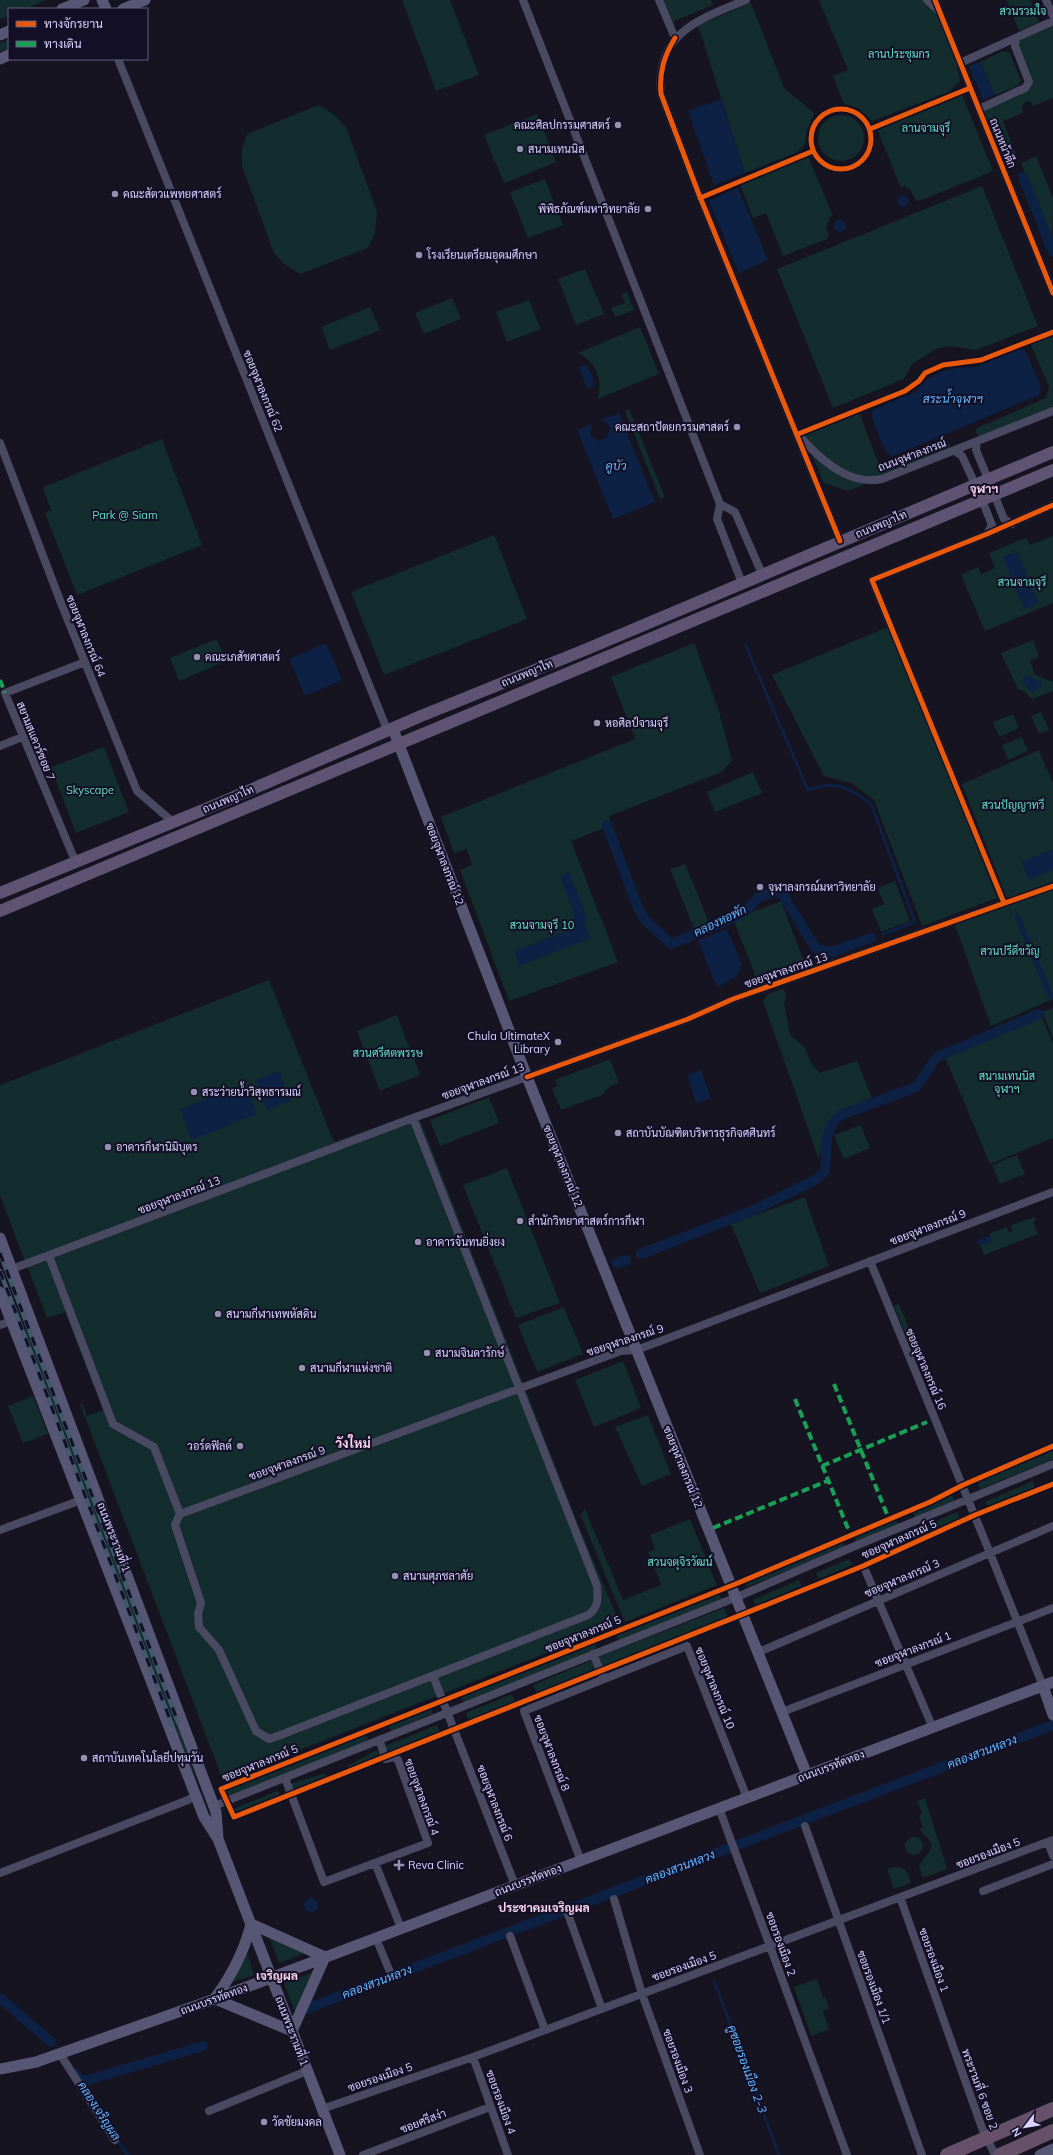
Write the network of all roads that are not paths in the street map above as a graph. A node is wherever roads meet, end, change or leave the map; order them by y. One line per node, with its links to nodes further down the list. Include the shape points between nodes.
1 (84, 0): 9 (main road)
2 (145, 0): 10 (main road)
3 (523, 0): 31 (street)
4 (659, 0): 14 (street)
5 (746, 0): 14 (street, via 699,21)
6 (927, 0): 11 (street)
7 (935, 0): 11 (street, ถนนหน้าตึก)
8 (1046, 0): 12 (street)
9 (64, 8)
10 (125, 8)
11 (940, 12): 17 (street, ถนนหน้าตึก)
12 (1053, 16)
13 (1053, 21): 15 (street)
14 (675, 38): 21 (street, via 663,59 659,78 660,94)
15 (1016, 38): 17 (street); 18 (street, via 1015,46 1029,82 1025,88)
16 (118, 60): 39 (street, ซอยจุฬาลงกรณ์ 62)
17 (960, 63): 18 (street, ถนนหน้าตึก)
18 (979, 109): 19 (street, ถนนหน้าตึก)
19 (1053, 293)
20 (1053, 412): 22 (street, ถนนจุฬาลงกรณ์)
21 (798, 434): 24 (street, ถนนจุฬาลงกรณ์, via 830,466 850,476 871,482); 35 (street)
22 (977, 442): 24 (street, ถนนจุฬาลงกรณ์); 27 (street, via 976,450)
23 (0, 443): 38 (street, ซอยจุฬาลงกรณ์ 64)
24 (955, 451): 28 (street, ถนนจุฬาลงกรณ์, via 962,456)
25 (1053, 452): 27 (main road, ถนนพญาไท)
26 (1053, 470): 29 (main road, ถนนพญาไท)
27 (988, 480): 28 (main road, ถนนพญาไท); 29 (main road)
28 (975, 484): 30 (main road); 35 (main road, ถนนพญาไท)
29 (994, 494): 30 (main road, ถนนพญาไท); 33 (street, via 1004,519)
30 (982, 500): 34 (street, via 992,525); 41 (main road, ถนนพญาไท)
31 (720, 504): 36 (street, via 735,512); 37 (street, via 717,519)
32 (1053, 505): 33 (street)
33 (1012, 524): 34 (street)
34 (987, 534): 47 (street, via 872,580)
35 (840, 541): 36 (main road, ถนนพญาไท)
36 (762, 574): 37 (main road, ถนนพญาไท)
37 (742, 583): 39 (main road, ถนนพญาไท)
38 (85, 662): 40 (street, สยามสแควร์ซอย 7, via 5,693); 43 (street, ซอยจุฬาลงกรณ์ 64, via 137,790)
39 (390, 731): 41 (main road, ซอยจุฬาลงกรณ์ 12); 43 (main road, ถนนพญาไท)
40 (22, 737): 42 (street); 44 (street, สยามสแควร์ซอย 7)
41 (399, 745): 48 (main road, ถนนพญาไท); 49 (main road, ซอยจุฬาลงกรณ์ 12)
42 (0, 746)
43 (173, 822): 44 (main road, ถนนพญาไท)
44 (76, 863): 46 (main road, ถนนพญาไท)
45 (1053, 886): 47 (street, ซอยจุฬาลงกรณ์ 13)
46 (0, 893)
47 (1004, 903): 49 (street, ซอยจุฬาลงกรณ์ 13, via 732,999 688,1020)
48 (0, 911)
49 (527, 1077): 50 (street, ซอยจุฬาลงกรณ์ 13); 59 (main road, ซอยจุฬาลงกรณ์ 12)
50 (413, 1118): 53 (street, ซอยจุฬาลงกรณ์ 13); 60 (street)
51 (1053, 1192): 54 (street, ซอยจุฬาลงกรณ์ 9)
52 (0, 1238): 55 (main road, ถนนพระรามที่ 1)
53 (49, 1256): 55 (street, ซอยจุฬาลงกรณ์ 13); 64 (street, via 114,1424 154,1447)
54 (870, 1261): 59 (street, ซอยจุฬาลงกรณ์ 9); 62 (street, ซอยจุฬาลงกรณ์ 16)
55 (12, 1269): 86 (main road, ถนนพระรามที่ 1)
56 (0, 1292): 57 (main road, ถนนพระรามที่ 1)
57 (11, 1320): 58 (street); 63 (main road, ถนนพระรามที่ 1)
58 (0, 1325)
59 (636, 1350): 60 (street, ซอยจุฬาลงกรณ์ 9, via 621,1351); 69 (main road, ซอยจุฬาลงกรณ์ 12)
60 (520, 1388): 64 (street, ซอยจุฬาลงกรณ์ 9); 76 (street, via 598,1586 596,1609 588,1615)
61 (1053, 1464): 62 (street, ซอยจุฬาลงกรณ์ 5)
62 (968, 1499): 67 (street, ซอยจุฬาลงกรณ์ 16); 69 (street, ซอยจุฬาลงกรณ์ 5)
63 (81, 1500): 66 (street); 87 (main road, ถนนพระรามที่ 1)
64 (180, 1514): 76 (street, via 174,1525 200,1603 199,1627 219,1650 256,1731 269,1739)
65 (1053, 1526): 67 (street, ซอยจุฬาลงกรณ์ 3)
66 (0, 1530)
67 (990, 1552): 70 (street, ซอยจุฬาลงกรณ์ 3); 72 (street, ซอยจุฬาลงกรณ์ 16)
68 (866, 1572): 70 (street)
69 (737, 1598): 73 (main road, ซอยจุฬาลงกรณ์ 12); 74 (street, ซอยจุฬาลงกรณ์ 5)
70 (878, 1600): 73 (street, ซอยจุฬาลงกรณ์ 3); 75 (street)
71 (1053, 1608): 72 (street, ซอยจุฬาลงกรณ์ 1)
72 (1018, 1621): 75 (street, ซอยจุฬาลงกรณ์ 1); 78 (street, ซอยจุฬาลงกรณ์ 16)
73 (759, 1652): 79 (main road, ซอยจุฬาลงกรณ์ 12)
74 (593, 1654): 77 (street); 80 (street, ซอยจุฬาลงกรณ์ 5)
75 (905, 1664): 79 (street, ซอยจุฬาลงกรณ์ 1); 82 (street)
76 (433, 1676): 80 (street, ซอยจุฬาลงกรณ์ 6)
77 (604, 1679): 88 (street, ซอยจุฬาลงกรณ์ 10, via 687,1646); 95 (street, ซอยจุฬาลงกรณ์ 8, via 524,1711)
78 (1048, 1684): 81 (main road); 82 (main road, ถนนบรรทัดทอง)
79 (782, 1712): 84 (main road, ซอยจุฬาลงกรณ์ 12)
80 (448, 1714): 83 (street, ซอยจุฬาลงกรณ์ 5); 99 (street, ซอยจุฬาลงกรณ์ 6)
81 (1053, 1714)
82 (933, 1728): 84 (main road, ถนนบรรทัดทอง)
83 (380, 1741): 85 (street, ซอยจุฬาลงกรณ์ 5); 96 (street, ซอยจุฬาลงกรณ์ 4, via 386,1759 394,1757 398,1760 428,1844)
84 (807, 1775): 88 (main road, ถนนบรรทัดทอง)
85 (285, 1778): 89 (street, ซอยจุฬาลงกรณ์ 5); 96 (street, via 324,1882)
86 (207, 1786): 87 (main road); 89 (main road, ถนนพระรามที่ 1)
87 (195, 1793): 92 (main road, ถนนพระรามที่ 1, via 204,1817); 98 (street, via 181,1803)
88 (747, 1798): 90 (main road, ถนนบรรทัดทอง)
89 (214, 1806): 92 (main road, ถนนพระรามที่ 1)
90 (719, 1808): 95 (main road, ถนนบรรทัดทอง); 109 (street, ซอยรองเมือง 2)
91 (805, 1826): 104 (street, ซอยรองเมือง 1/1)
92 (218, 1839): 105 (main road, ถนนพระรามที่ 1)
93 (1051, 1841): 94 (street); 101 (street, ซอยรองเมือง 5)
94 (1053, 1856)
95 (581, 1861): 99 (main road, ถนนบรรทัดทอง)
96 (375, 1863): 106 (street)
97 (1053, 1864): 100 (street)
98 (0, 1873)
99 (515, 1885): 106 (main road, ถนนบรรทัดทอง)
100 (983, 1891)
101 (900, 1898): 104 (street, ซอยรองเมือง 5); 116 (street, ซอยรองเมือง 1)
102 (614, 1899): 113 (street, ซอยรองเมือง 3)
103 (568, 1914): 115 (street)
104 (839, 1920): 109 (street, ซอยรองเมือง 5); 135 (street, ซอยรองเมือง 1/1)
105 (251, 1924): 110 (main road); 112 (main road, ถนนพระรามที่ 1); 114 (main road, via 246,1945 238,1962)
106 (401, 1928): 108 (main road, ถนนบรรทัดทอง)
107 (510, 1936): 117 (street)
108 (376, 1938): 110 (main road, ถนนบรรทัดทอง); 111 (street)
109 (770, 1946): 113 (street, ซอยรองเมือง 5); 134 (street, ซอยรองเมือง 2)
110 (325, 1957): 112 (main road, ถนนบรรทัดทอง); 118 (main road)
111 (390, 1972)
112 (271, 1978): 114 (main road, ถนนบรรทัดทอง); 118 (main road, ถนนพระรามที่ 1)
113 (642, 1994): 115 (street, ซอยรองเมือง 5); 133 (street, ซอยรองเมือง 3)
114 (215, 1999): 118 (main road); 119 (main road, ถนนบรรทัดทอง)
115 (602, 2009): 117 (street, ซอยรองเมือง 5)
116 (947, 2029): 137 (street, พระรามที่ 6 ซอย 2, via 982,2128)
117 (545, 2030): 120 (street, ซอยรองเมือง 5)
118 (292, 2031): 122 (main road, ถนนพระรามที่ 1)
119 (60, 2054): 121 (main road, ถนนบรรทัดทอง, via 30,2064); 128 (street)
120 (473, 2057): 123 (street, ซอยรองเมือง 4); 124 (street, ซอยรองเมือง 5)
121 (0, 2069)
122 (307, 2071): 124 (main road, ถนนพระรามที่ 1); 126 (street)
123 (490, 2107): 131 (street, ซอยศรีสง่า); 132 (street, ซอยรองเมือง 4)
124 (322, 2109): 130 (main road, ถนนพระรามที่ 1)
125 (1053, 2109): 136 (highway)
126 (209, 2112)
127 (1053, 2131): 138 (highway)
128 (115, 2140)
129 (1053, 2149): 139 (main road)
130 (340, 2155)
131 (363, 2155)
132 (508, 2155)
133 (700, 2155)
134 (847, 2155)
135 (922, 2155)
136 (947, 2155)
137 (995, 2155)
138 (1000, 2155)
139 (1040, 2155)

